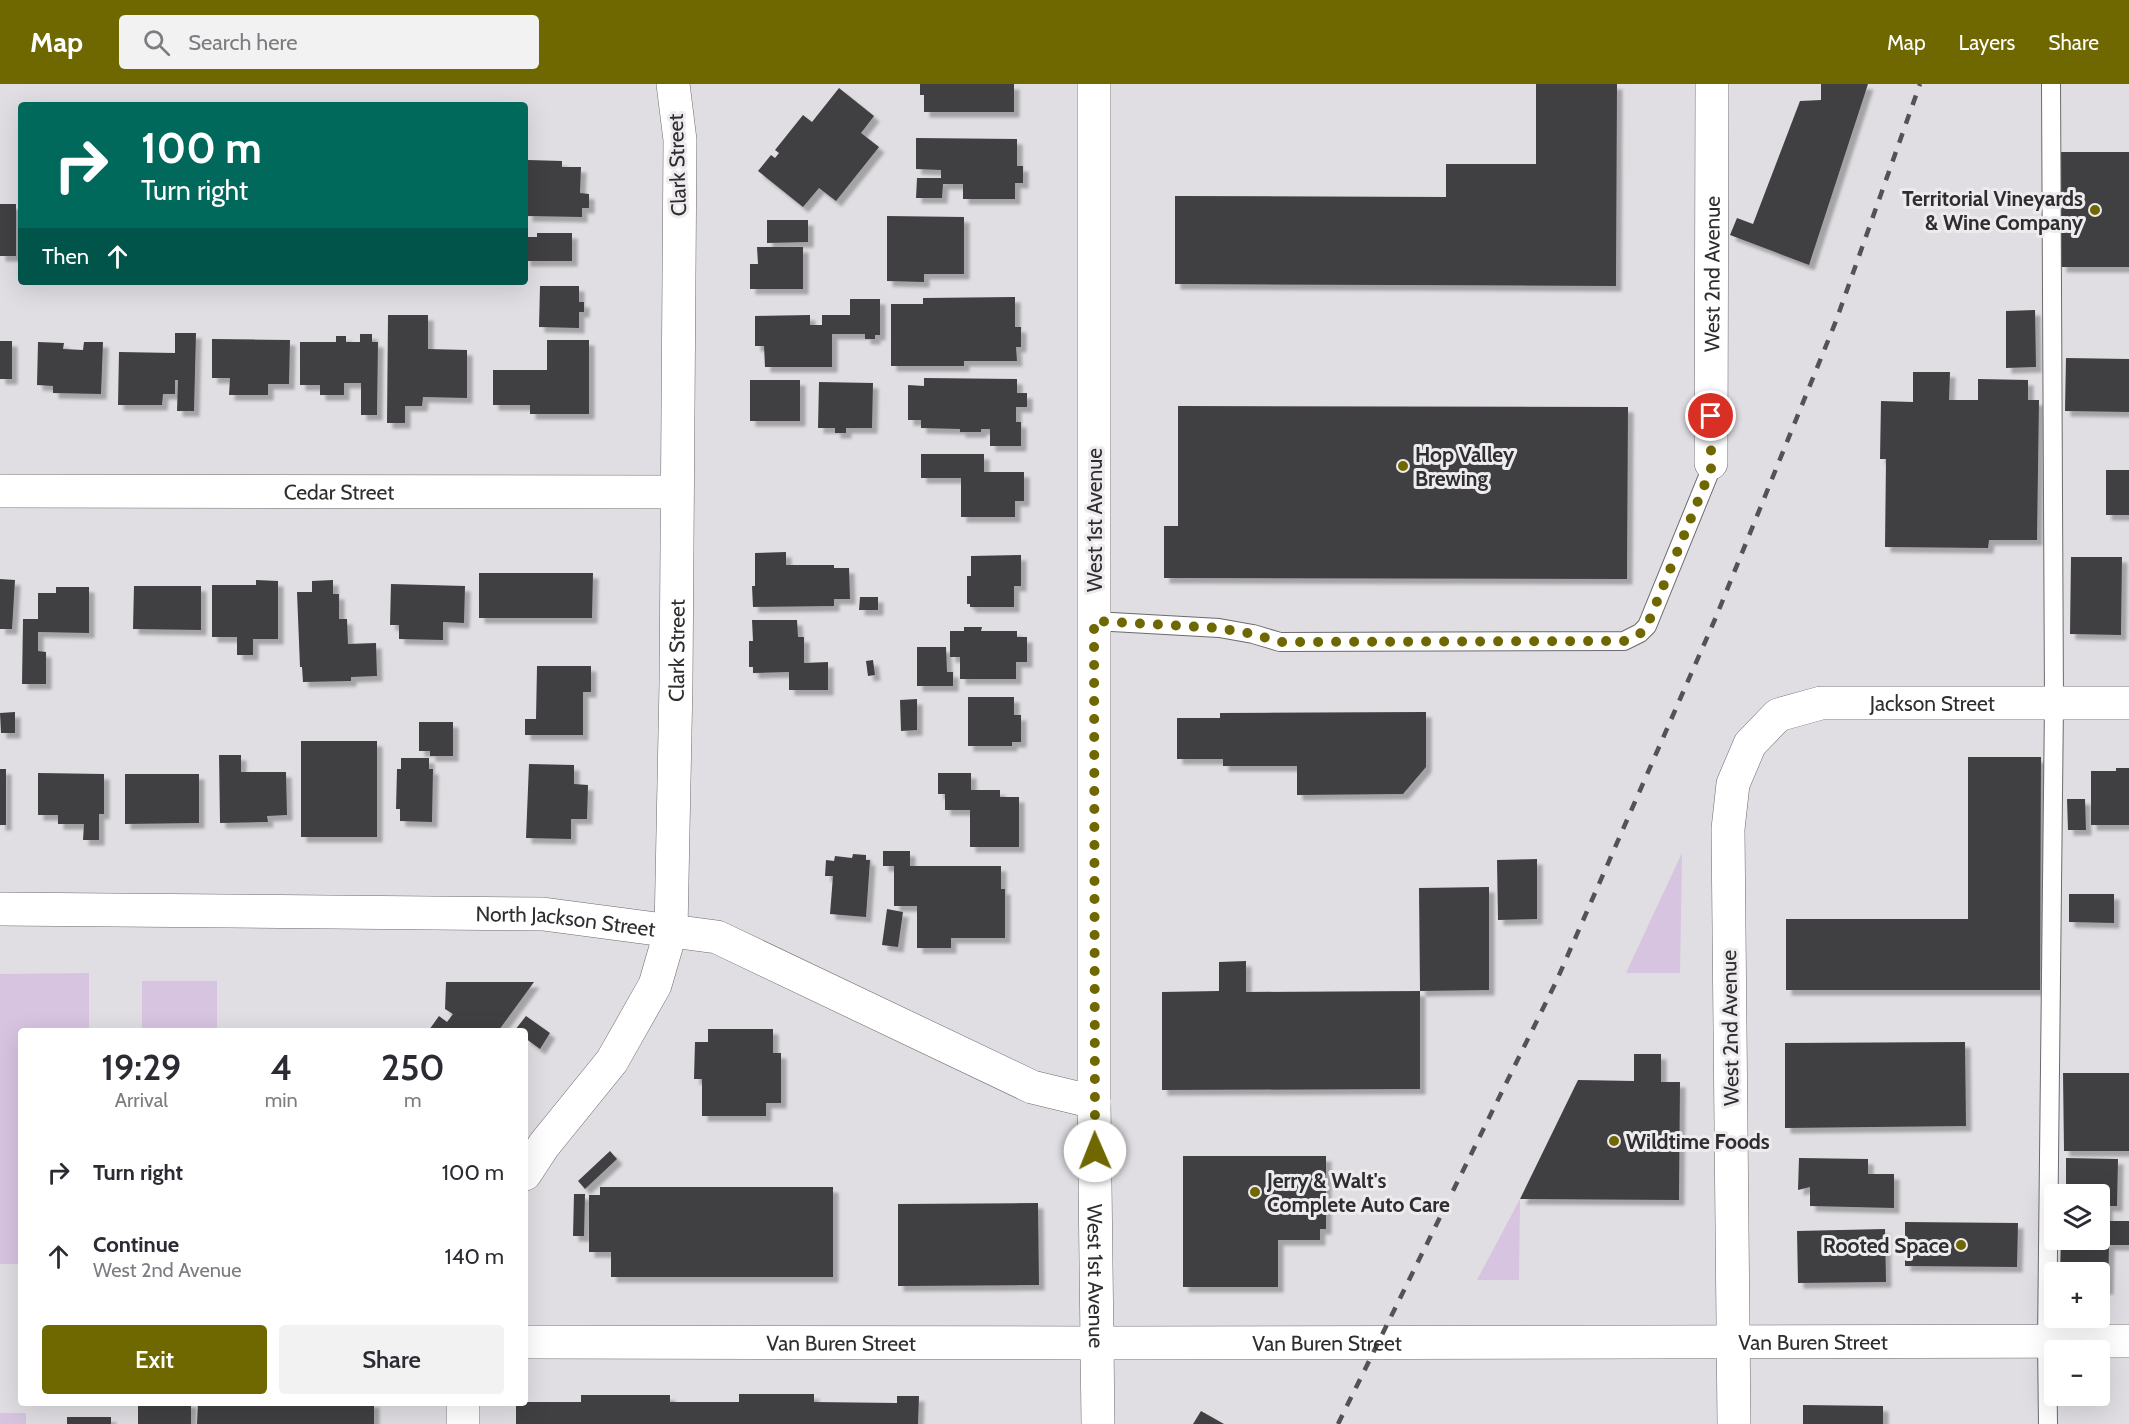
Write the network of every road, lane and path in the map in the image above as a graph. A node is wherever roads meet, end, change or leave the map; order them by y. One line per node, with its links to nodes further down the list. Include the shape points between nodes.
1 (673, 84): 7 (street, Clark Street, via 680,140)
2 (1094, 84): 8 (street, West 1st Avenue)
3 (1712, 84): 5 (street, West 2nd Avenue)
4 (2051, 84): 9 (lane)
5 (1711, 463): 8 (lane, via 1647,626 1624,641 1280,642 1219,628)
6 (0, 491): 7 (street, Cedar Street)
7 (677, 492): 13 (street, Clark Street)
8 (1094, 621): 14 (street, West 1st Avenue)
9 (2054, 703): 10 (street, Jackson Street); 11 (street, Jackson Street, via 1821,703 1778,715); 16 (lane)
10 (2129, 703)
11 (1750, 744): 21 (street, West 2nd Avenue, via 1733,784 1728,829)
12 (0, 909): 13 (street, North Jackson Street, via 543,914)
13 (671, 930): 14 (street, North Jackson Street, via 717,937 1032,1087); 15 (street, Clark Street, via 655,986 612,1061)
14 (1094, 1102): 22 (street, West 1st Avenue)
15 (528, 1169)
16 (2047, 1340)
17 (528, 1341): 22 (street, Van Buren Street)
18 (2044, 1341): 21 (street, Van Buren Street)
19 (2110, 1341): 20 (street, Van Buren Street)
20 (2129, 1341)
21 (1734, 1342): 22 (street, Van Buren Street); 27 (street, West 2nd Avenue)
22 (1097, 1343): 26 (street, West 1st Avenue)
23 (463, 1406): 25 (street)
24 (2048, 1406): 28 (lane)
25 (463, 1424)
26 (1098, 1424)
27 (1734, 1424)
28 (2048, 1424)

